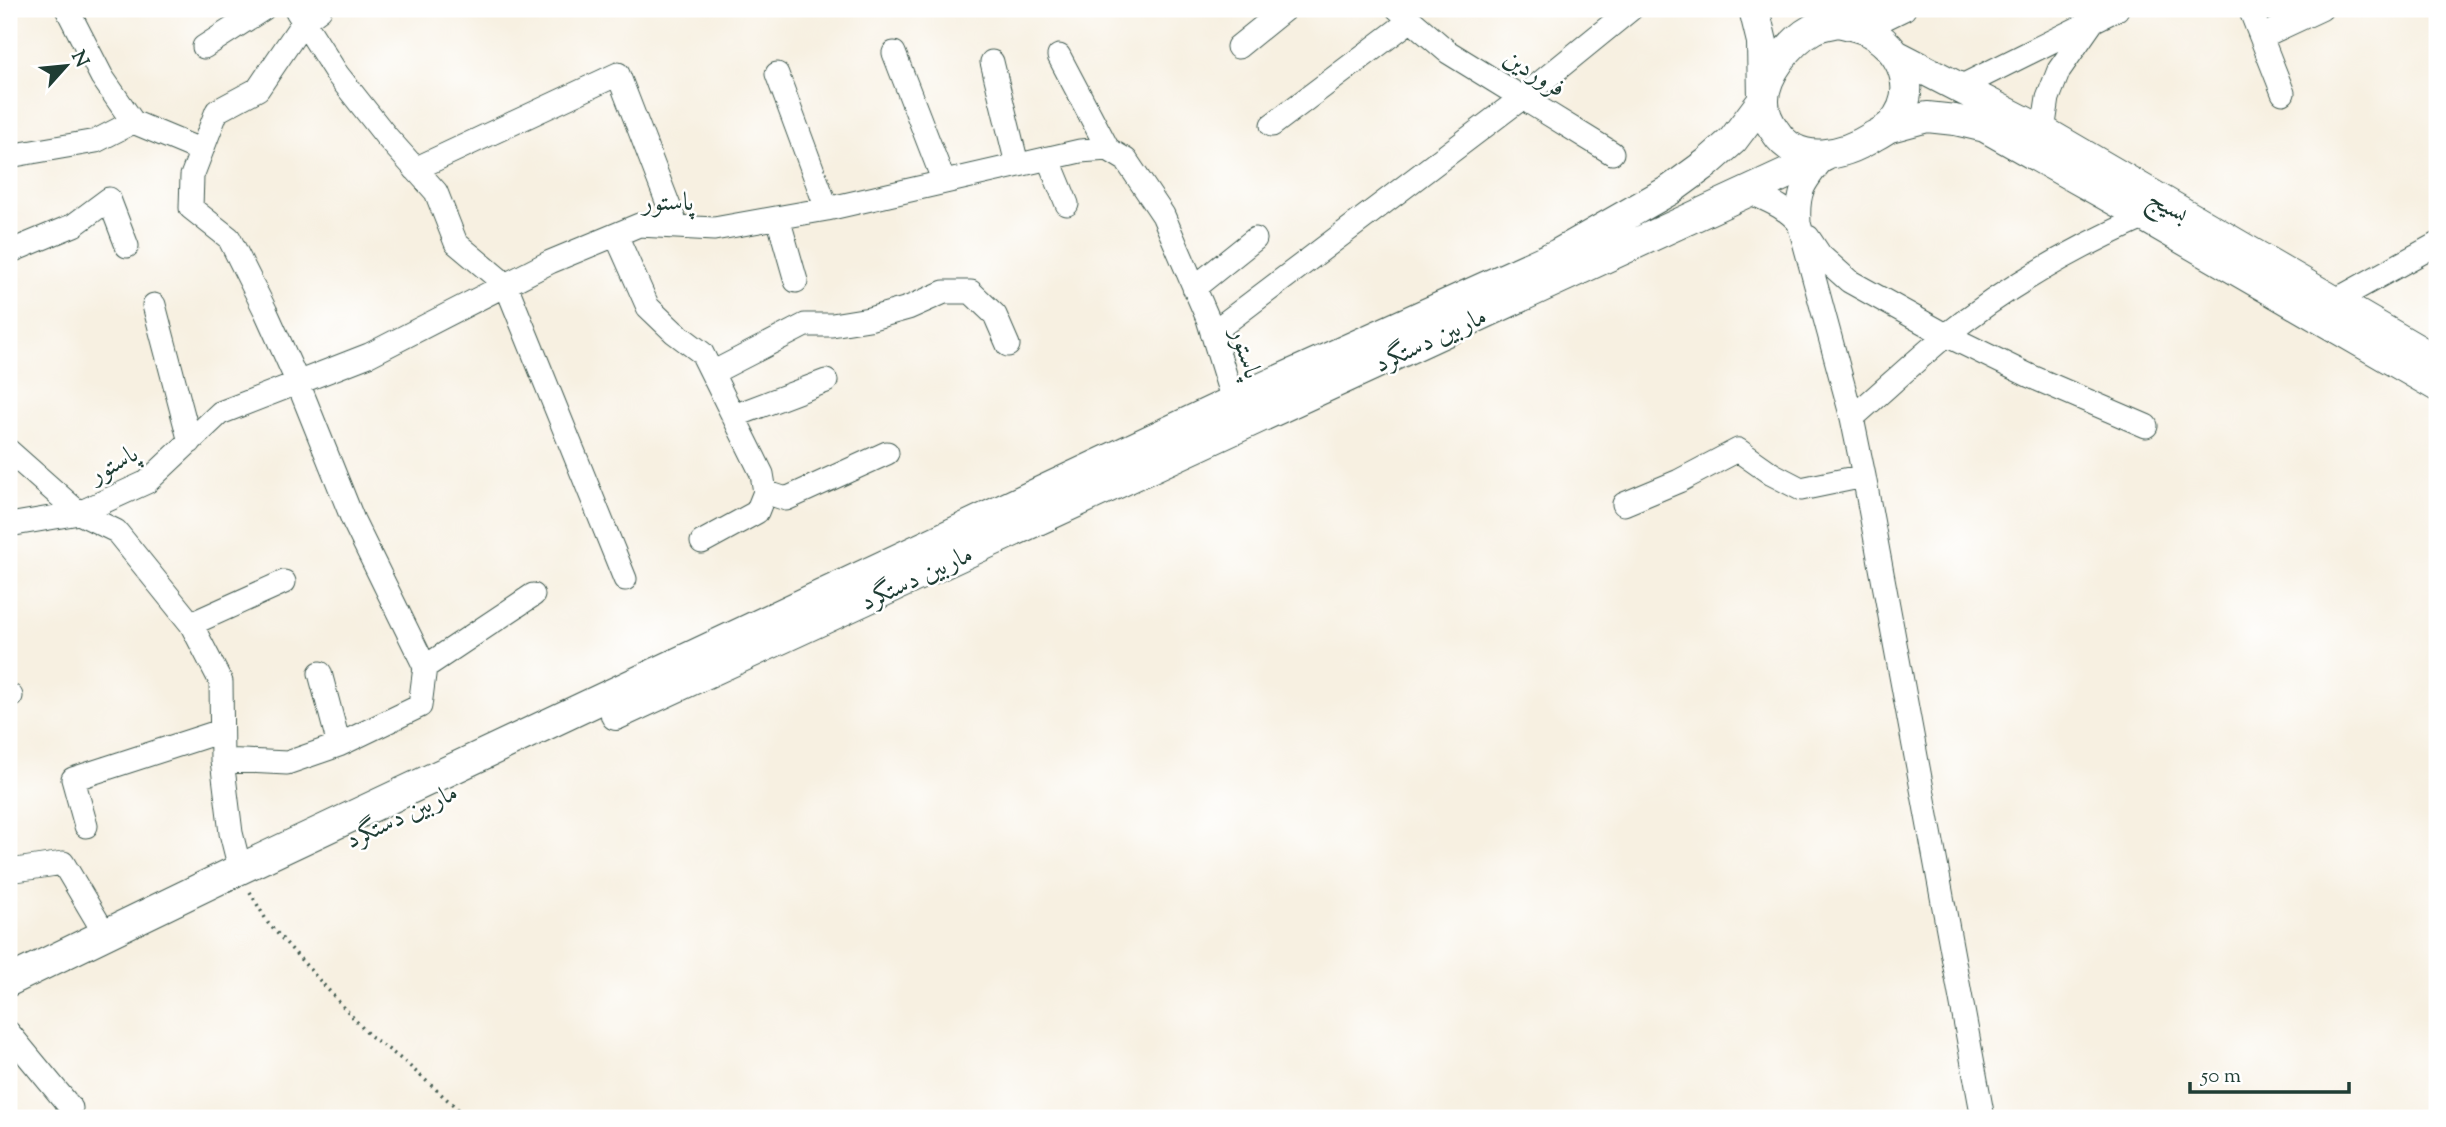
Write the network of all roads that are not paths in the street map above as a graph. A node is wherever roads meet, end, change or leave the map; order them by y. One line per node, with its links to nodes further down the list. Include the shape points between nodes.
1 (67, 9): 26 (street, via 102,77)
2 (263, 9): 15 (street)
3 (1285, 9): 16 (street)
4 (1631, 9): 24 (street)
5 (1754, 9): 25 (main road, via 1762,42)
6 (1904, 9): 12 (street)
7 (2118, 9): 13 (street)
8 (2250, 9): 14 (street)
9 (2321, 9): 14 (street)
10 (307, 13): 31 (street, via 258,89 216,110); 37 (street, via 337,74)
11 (1405, 15): 24 (street, فروردین, via 1448,52); 27 (street)
12 (1841, 20): 19 (main road, via 1881,40); 25 (main road, via 1814,28 1785,51)
13 (2092, 23): 22 (street); 29 (street, via 2059,70)
14 (2261, 37): 23 (street)
15 (204, 47)
16 (1238, 47)
17 (894, 53): 38 (street)
18 (1059, 56): 30 (street)
19 (1898, 56): 22 (main road, بسیج); 28 (main road, via 1906,77 1906,95)
20 (992, 62): 36 (street)
21 (777, 74): 41 (street)
22 (1960, 87): 29 (main road, بسیج)
23 (2283, 93)
24 (1524, 97): 32 (street, فروردین); 58 (street)
25 (1763, 100): 34 (main road, via 1776,134 1787,145); 44 (main road, ماربین دستگرد, via 1733,140 1707,163)
26 (133, 122): 31 (street); 33 (street, via 96,141)
27 (1272, 125)
28 (1890, 127): 34 (main road); 42 (main road, بسیج, via 1927,117 1985,127)
29 (2043, 131): 56 (main road, بسیج)
30 (1108, 149): 35 (street, پاستور); 55 (street, پاستور, via 1126,160 1163,215)
31 (200, 150): 64 (street, via 192,176 191,208 229,239)
32 (1612, 153)
33 (9, 156)
34 (1825, 156): 39 (main road, ماربین دستگرد); 45 (street, via 1798,201)
35 (1048, 158): 36 (street, پاستور); 40 (street)
36 (1017, 164): 38 (street, پاستور)
37 (415, 169): 46 (street, via 618,74); 54 (street, via 436,192 456,243)
38 (944, 182): 41 (street, پاستور)
39 (1747, 191): 45 (street, via 1778,205); 50 (main road, ماربین دستگرد)
40 (1067, 204)
41 (827, 209): 43 (street, پاستور)
42 (2145, 217): 59 (street, via 2061,259); 65 (main road, بسیج)
43 (778, 218): 46 (street, پاستور, via 714,229); 53 (street)
44 (1620, 219): 50 (main road, via 1608,232 1610,239 1615,245); 66 (main road, ماربین دستگرد, via 1558,254)
45 (1799, 223): 59 (street, via 1820,255 1849,281); 68 (street)
46 (677, 227): 47 (street, پاستور, via 639,225)
47 (617, 234): 54 (street, پاستور); 62 (street, via 648,307 702,353)
48 (1255, 239): 55 (street)
49 (2437, 244): 56 (street)
50 (1633, 245): 83 (main road, ماربین دستگرد)
51 (127, 246): 52 (street, via 109,199 74,225)
52 (9, 252)
53 (796, 281)
54 (506, 285): 64 (street, پاستور, via 369,355); 79 (street)
55 (1194, 288): 58 (street, پاستور)
56 (2334, 301): 61 (main road, بسیج)
57 (154, 305): 70 (street)
58 (1212, 333): 66 (street, پاستور)
59 (1946, 335): 68 (street); 69 (street)
60 (1008, 345): 62 (street, via 995,315 971,292 944,292 869,320 805,325)
61 (2437, 361)
62 (712, 373): 67 (street)
63 (826, 381): 67 (street)
64 (298, 383): 70 (street, پاستور, via 220,413); 84 (street, via 353,520)
65 (2437, 386)
66 (1233, 401): 83 (main road, ماربین دستگرد)
67 (734, 416): 74 (street, via 762,474)
68 (1852, 418): 73 (street)
69 (2146, 426)
70 (190, 442): 76 (street, پاستور, via 147,482)
71 (9, 451): 76 (street)
72 (887, 453): 74 (street, via 786,499)
73 (1864, 476): 75 (street, via 1801,489 1738,450); 97 (street)
74 (765, 492): 78 (street, via 757,512)
75 (1624, 504)
76 (79, 513): 77 (street, پاستور); 82 (street, via 116,531)
77 (9, 525)
78 (702, 542)
79 (625, 579)
80 (284, 582): 82 (street)
81 (533, 595): 84 (street)
82 (191, 624): 86 (street, via 221,682)
83 (715, 658): 91 (main road, ماربین دستگرد)
84 (425, 667): 87 (street, via 420,706)
85 (320, 673): 87 (street)
86 (221, 731): 88 (street); 89 (street, via 73,779)
87 (339, 745): 88 (street, via 287,763)
88 (222, 760): 91 (street, via 231,833)
89 (86, 826)
90 (9, 872): 92 (street, via 63,863)
91 (244, 877): 92 (main road, ماربین دستگرد); 94 (main road, ماربین دستگرد)
92 (105, 934): 93 (main road, ماربین دستگرد)
93 (9, 981)
94 (9, 1004)
95 (9, 1033): 96 (street)
96 (71, 1108)
97 (1983, 1118)

